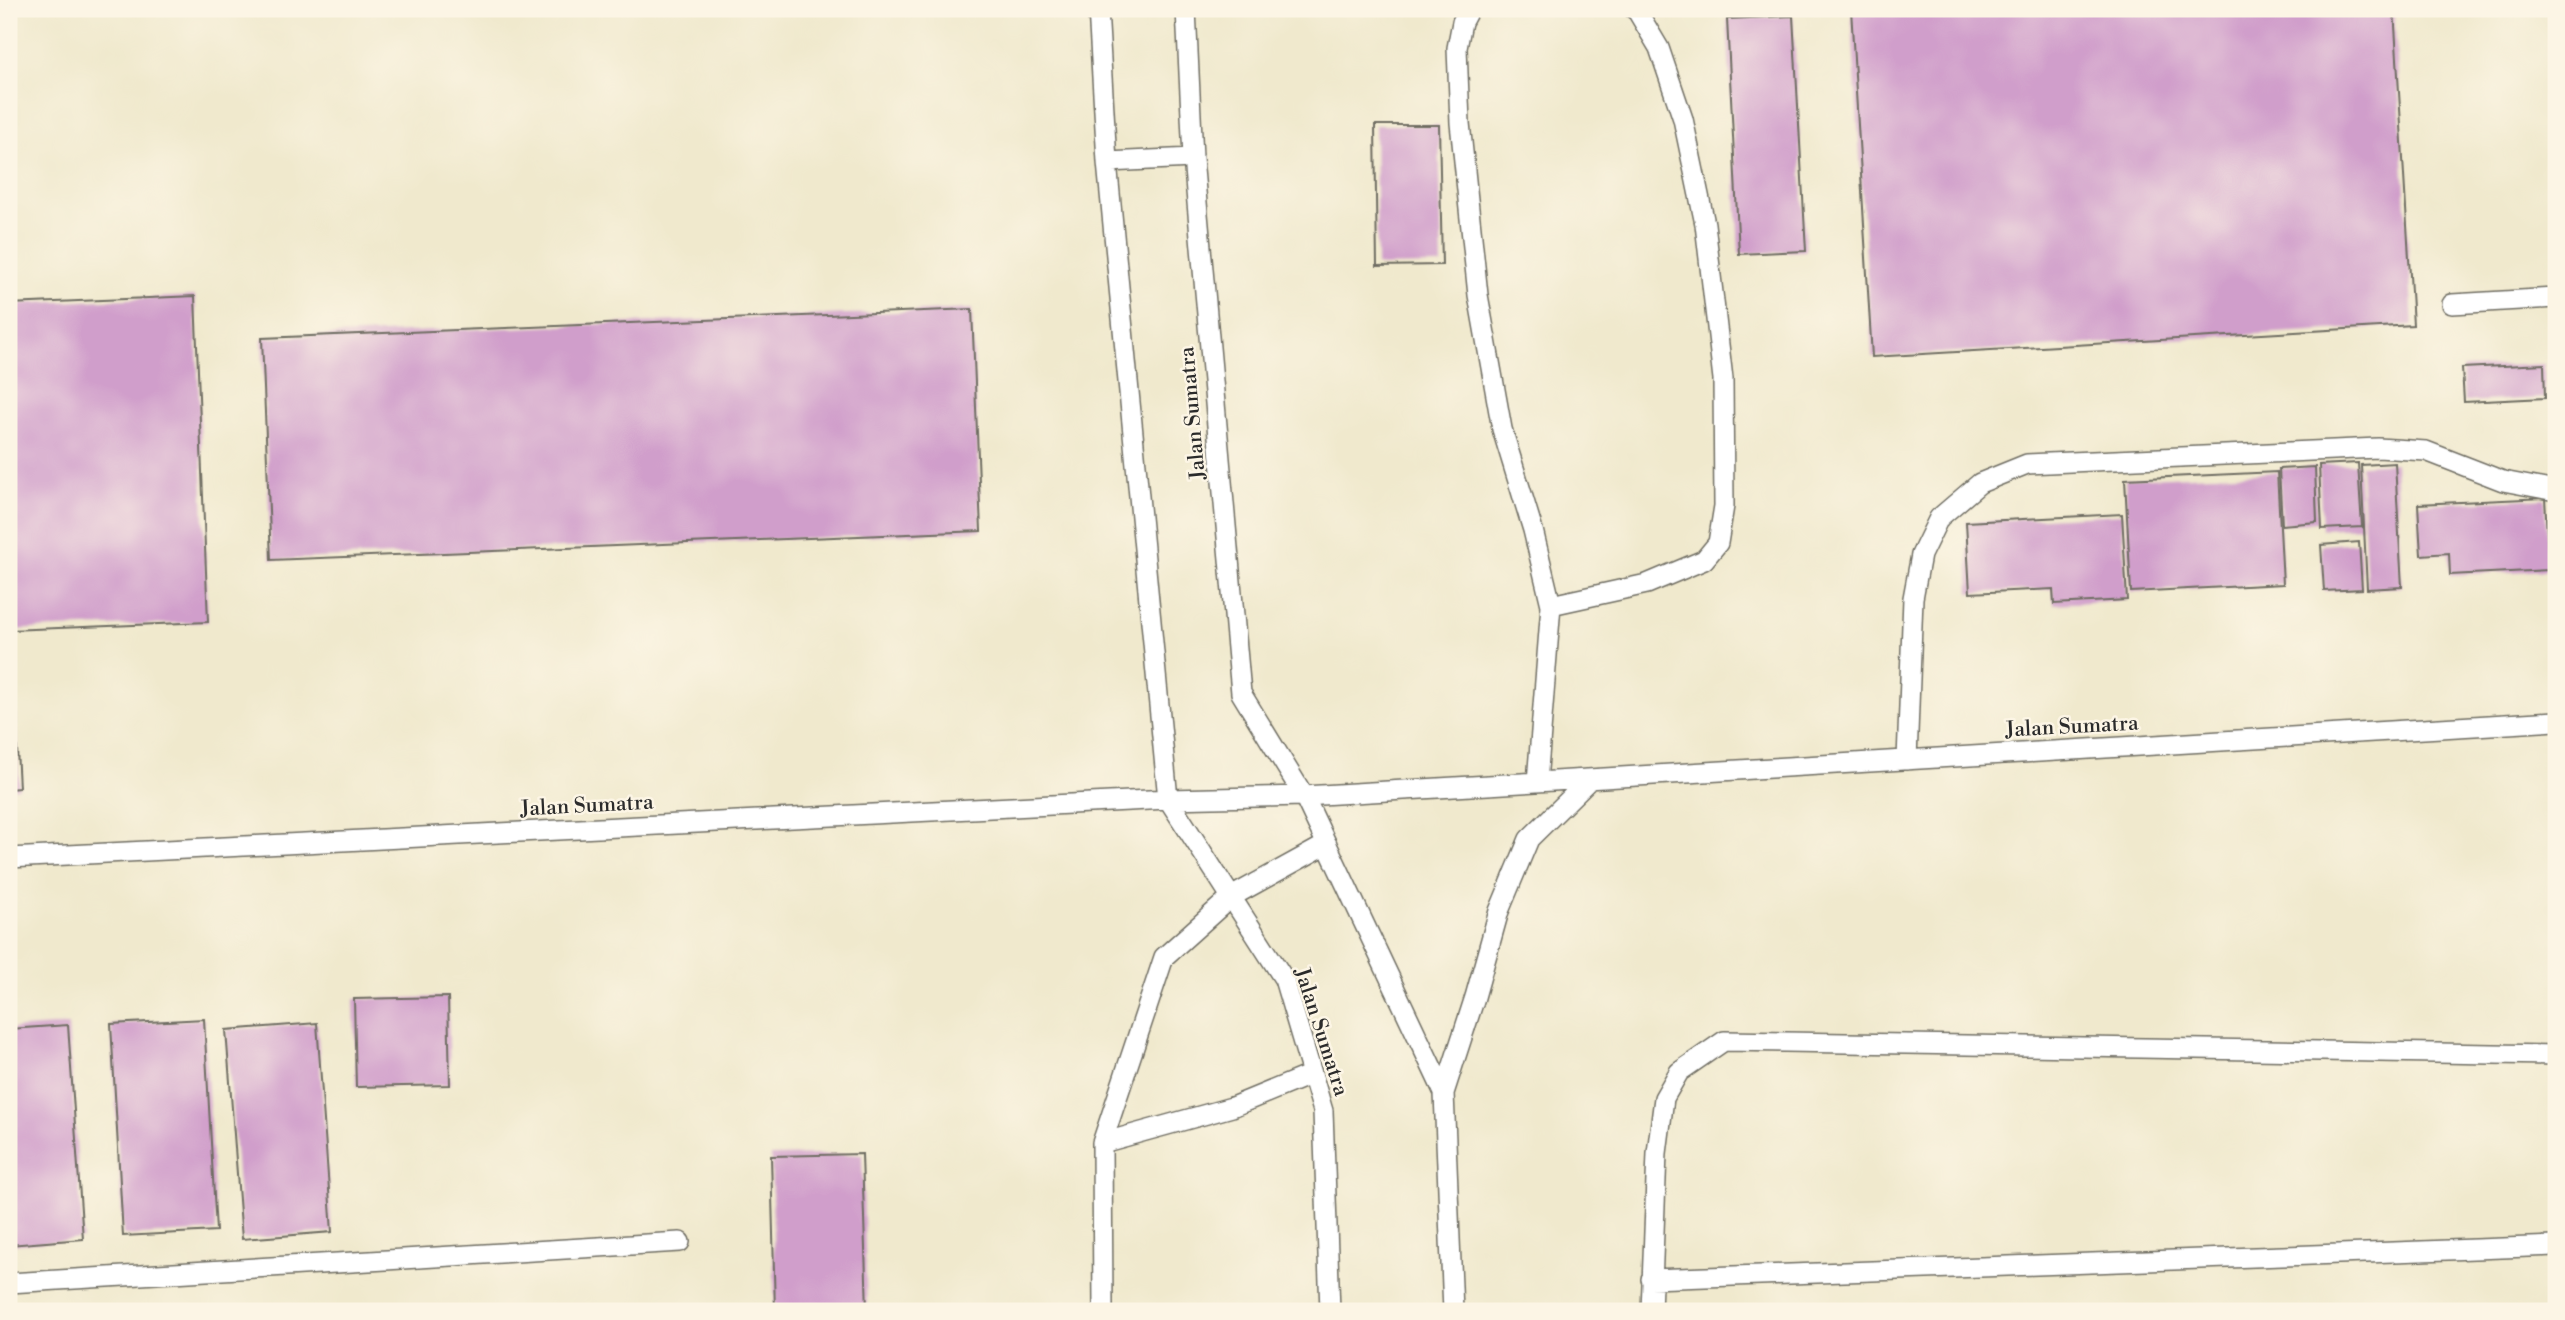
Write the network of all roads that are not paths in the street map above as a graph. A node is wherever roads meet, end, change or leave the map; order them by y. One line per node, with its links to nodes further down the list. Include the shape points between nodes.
1 (1098, 9): 6 (lane, Jalan Sumatra)
2 (1186, 9): 5 (lane, Jalan Sumatra)
3 (1469, 9): 10 (lane, via 1457,48 1478,295 1502,429 1534,530)
4 (1634, 9): 10 (lane, via 1659,48 1684,119 1705,224 1723,379 1724,506 1718,543 1704,560 1647,584)
5 (1194, 159): 6 (lane); 15 (lane, Jalan Sumatra, via 1241,693)
6 (1107, 162): 16 (lane, Jalan Sumatra)
7 (2556, 298): 8 (lane)
8 (2452, 304)
9 (2556, 491): 12 (lane, via 2503,481 2426,451 2378,448 2027,464 1980,483 1938,518 1921,555 1913,598)
10 (1551, 605): 14 (lane)
11 (2556, 721): 12 (lane, Jalan Sumatra)
12 (1907, 760): 13 (lane, Jalan Sumatra)
13 (1590, 779): 14 (lane, Jalan Sumatra); 22 (lane, Jalan Sumatra, via 1529,839 1499,911)
14 (1537, 782): 15 (lane, Jalan Sumatra)
15 (1304, 796): 16 (lane, Jalan Sumatra); 17 (lane, Jalan Sumatra)
16 (1168, 799): 18 (lane, Jalan Sumatra); 19 (lane, Jalan Sumatra)
17 (1327, 844): 19 (lane); 22 (lane, Jalan Sumatra)
18 (9, 858)
19 (1231, 897): 21 (lane, Jalan Sumatra, via 1284,979); 23 (lane, via 1164,957)
20 (2556, 1055): 26 (lane, via 1724,1041 1679,1072 1664,1098)
21 (1312, 1074): 23 (lane, via 1232,1107); 29 (lane, Jalan Sumatra, via 1323,1111)
22 (1444, 1093): 30 (lane, Jalan Sumatra)
23 (1101, 1143): 28 (lane)
24 (680, 1242): 27 (lane)
25 (2556, 1247): 26 (lane)
26 (1651, 1279): 31 (lane)
27 (9, 1283)
28 (1103, 1311)
29 (1330, 1311)
30 (1452, 1311)
31 (1651, 1311)

